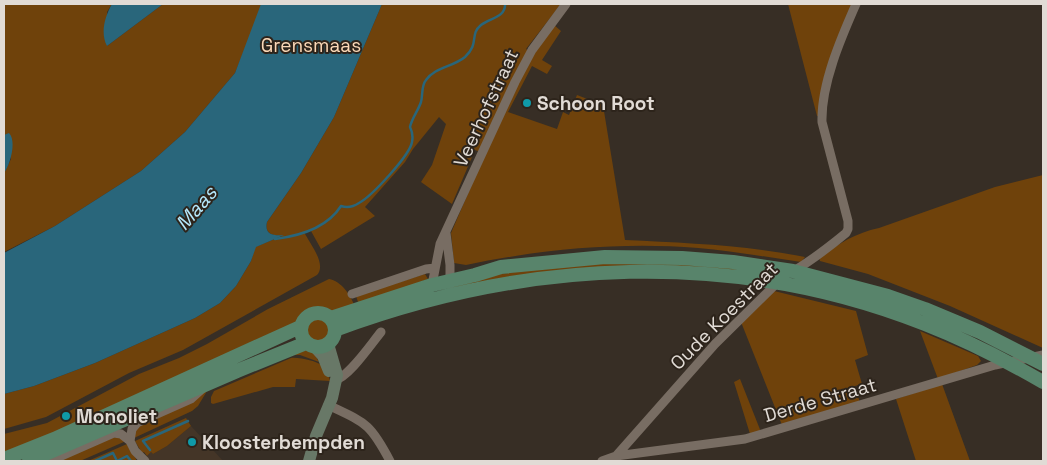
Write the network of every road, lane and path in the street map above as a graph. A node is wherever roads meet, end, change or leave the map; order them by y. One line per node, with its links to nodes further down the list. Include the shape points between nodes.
1 (566, 4): 3 (street, Veerhofstraat, via 532,50)
2 (856, 4): 5 (street, Oude Koestraat, via 832,68 822,110 822,122 848,229 807,264)
3 (446, 233): 4 (street, Veerhofstraat); 6 (street)
4 (435, 268): 8 (street, Veerhofstraat); 9 (street)
5 (793, 271): 6 (main road, via 682,258 605,257 501,267); 7 (street, Oude Koestraat); 15 (main road, via 925,309)
6 (451, 281): 8 (main road); 10 (street)
7 (776, 283): 10 (main road, via 696,273 607,272 519,281); 16 (main road, via 877,308 924,324); 25 (street, Oude Koestraat, via 715,344)
8 (432, 285): 11 (main road)
9 (352, 294)
10 (449, 295): 11 (main road)
11 (333, 324): 12 (main road, via 322,313 312,313 304,318); 14 (main road, via 334,336)
12 (300, 327): 14 (main road, via 300,333); 26 (main road, via 54,439)
13 (381, 332): 18 (street, via 347,374)
14 (317, 345): 18 (street); 20 (main road)
15 (1037, 356): 16 (street, Derde Straat); 17 (main road)
16 (1009, 362): 19 (main road); 25 (street, Derde Straat, via 745,439)
17 (1043, 364)
18 (335, 380): 21 (street)
19 (1043, 382)
20 (204, 386): 22 (street, via 191,398); 26 (main road)
21 (328, 405): 30 (street); 31 (street, via 369,427)
22 (137, 423): 23 (street); 24 (street)
23 (114, 433): 24 (street); 28 (street)
24 (130, 441): 29 (street)
25 (616, 456): 32 (street, Derde Straat)
26 (24, 458): 27 (main road)
27 (4, 459)
28 (50, 461)
29 (145, 461)
30 (309, 461)
31 (390, 461)
32 (602, 461)

